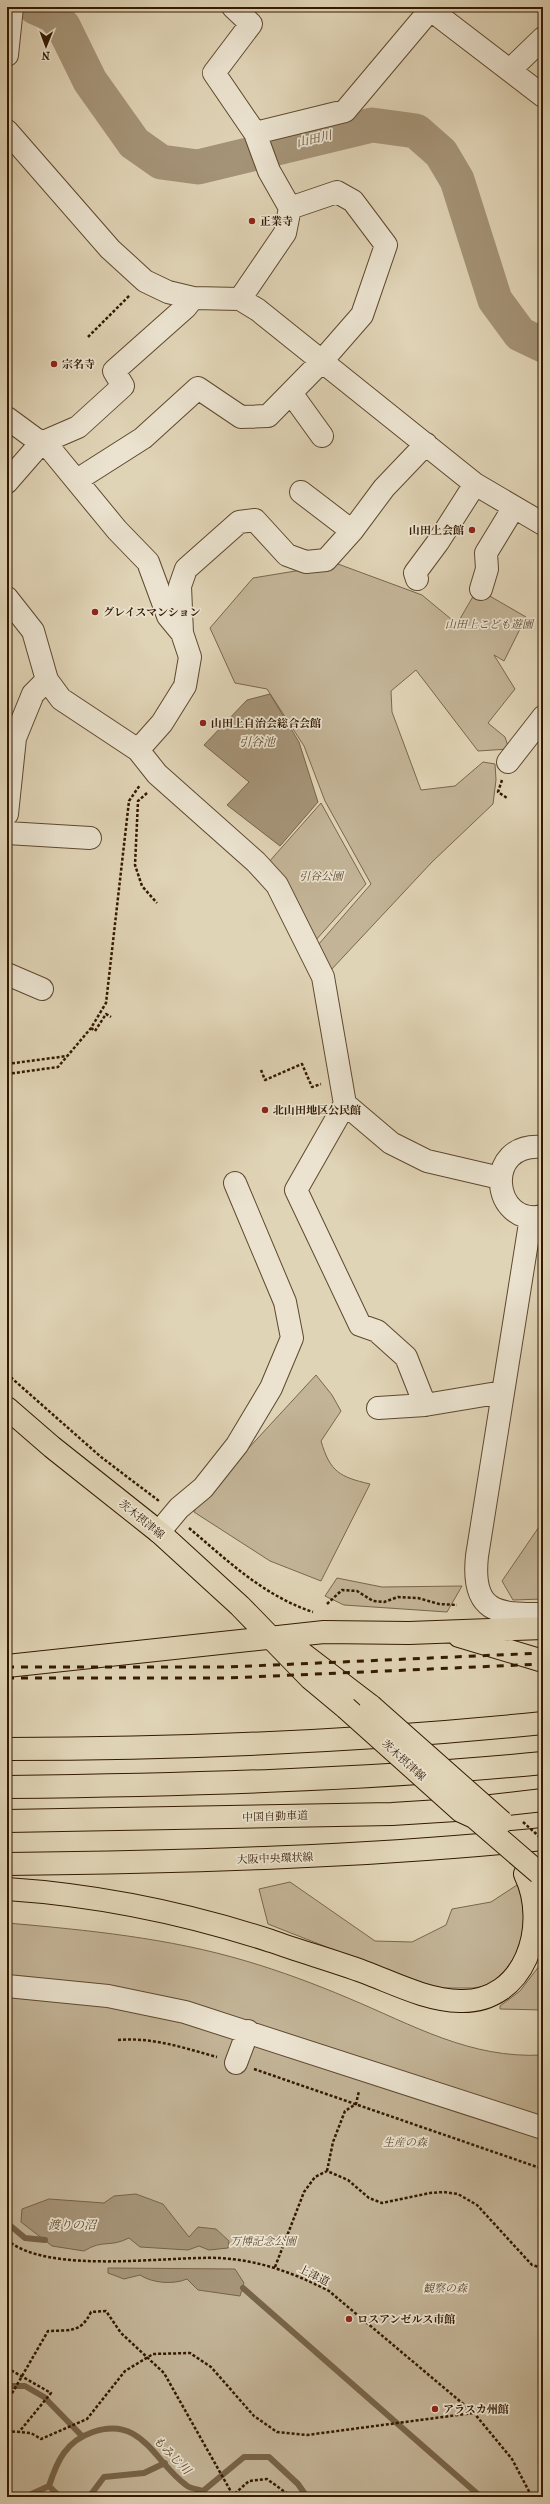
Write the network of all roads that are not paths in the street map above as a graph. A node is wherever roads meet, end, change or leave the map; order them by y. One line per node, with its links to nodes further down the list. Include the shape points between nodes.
1 (233, 7): 9 (street, via 251,24 214,73)
2 (428, 8): 6 (street); 9 (street, via 345,111)
3 (10, 17): 5 (street)
4 (543, 38): 6 (street)
5 (7, 55)
6 (510, 70): 7 (street)
7 (543, 96)
8 (7, 131): 11 (street, via 110,249 145,281 168,292)
9 (255, 133): 10 (street, via 269,171)
10 (290, 208): 12 (street, via 285,233); 13 (street, via 337,192 353,201 386,245 362,315)
11 (193, 298): 12 (street); 17 (street, via 114,371 123,386 78,427)
12 (240, 299): 13 (street, via 258,310)
13 (321, 362): 14 (street); 18 (street)
14 (291, 393): 16 (street); 19 (street, via 268,416 241,417 198,388 143,438)
15 (7, 418): 17 (street)
16 (322, 436)
17 (41, 443): 19 (street, via 52,451); 20 (street)
18 (426, 444): 21 (street); 25 (street, via 384,488)
19 (77, 480): 29 (street, via 117,530 148,562 168,616)
20 (7, 482)
21 (475, 484): 23 (street); 26 (street, via 415,574)
22 (301, 492): 25 (street)
23 (514, 507): 24 (street); 27 (street, via 486,553 487,569)
24 (543, 524)
25 (352, 531): 29 (street, via 326,560 306,562 287,555 255,520 239,522 186,569 180,586)
26 (417, 579)
27 (481, 589)
28 (7, 598): 30 (street, via 33,631)
29 (182, 633): 32 (street, via 190,657 185,686 162,723)
30 (47, 680): 32 (street, via 61,699); 34 (street, via 33,694 15,738)
31 (543, 717): 33 (street)
32 (138, 750): 39 (street, via 157,774 256,862 277,884 323,977)
33 (508, 762)
34 (7, 814)
35 (7, 833): 36 (street)
36 (90, 838)
37 (7, 974): 38 (street)
38 (42, 989)
39 (346, 1104): 41 (street, via 391,1143 427,1161); 45 (street, via 296,1190 360,1325 377,1331 406,1357)
40 (543, 1147): 41 (street, via 521,1149 511,1156)
41 (500, 1178): 43 (street, via 504,1199 520,1214)
42 (235, 1183): 48 (street, via 285,1302 292,1338 271,1388 237,1445 203,1488 174,1514)
43 (537, 1216): 44 (street)
44 (503, 1392): 45 (street); 49 (street, via 475,1581 486,1601 499,1612 513,1615)
45 (425, 1405): 47 (street)
46 (7, 1408): 48 (main road, 茨木摂津線)
47 (378, 1408)
48 (159, 1532): 52 (main road, 茨木摂津線)
49 (543, 1614)
50 (543, 1628): 51 (main road)
51 (442, 1631): 52 (main road, via 324,1632); 53 (main road)
52 (270, 1637): 54 (main road); 63 (main road, 茨木摂津線, bridge, via 310,1678 461,1811 469,1824); 63 (main road, 茨木摂津線, bridge, via 292,1645 371,1706)
53 (543, 1660)
54 (7, 1666)
55 (543, 1723): 56 (main road, via 322,1741 193,1746)
56 (7, 1748)
57 (543, 1763): 58 (main road, via 443,1772 203,1784)
58 (7, 1787)
59 (543, 1800): 60 (main road, 中国自動車道, via 392,1814)
60 (7, 1821)
61 (543, 1839): 62 (main road, 大阪中央環状線, via 333,1856 173,1862)
62 (7, 1864)
63 (537, 1871): 64 (main road, via 537,1894 543,1915 541,1936 532,1958 523,1973 503,1990 486,1998 474,2000 448,2000 420,1994 364,1972 247,1933 166,1912 74,1895)
64 (7, 1889)
65 (7, 1986): 66 (street, via 108,1996 185,2012)
66 (248, 2031): 67 (street); 68 (street)
67 (236, 2063)
68 (543, 2128)

